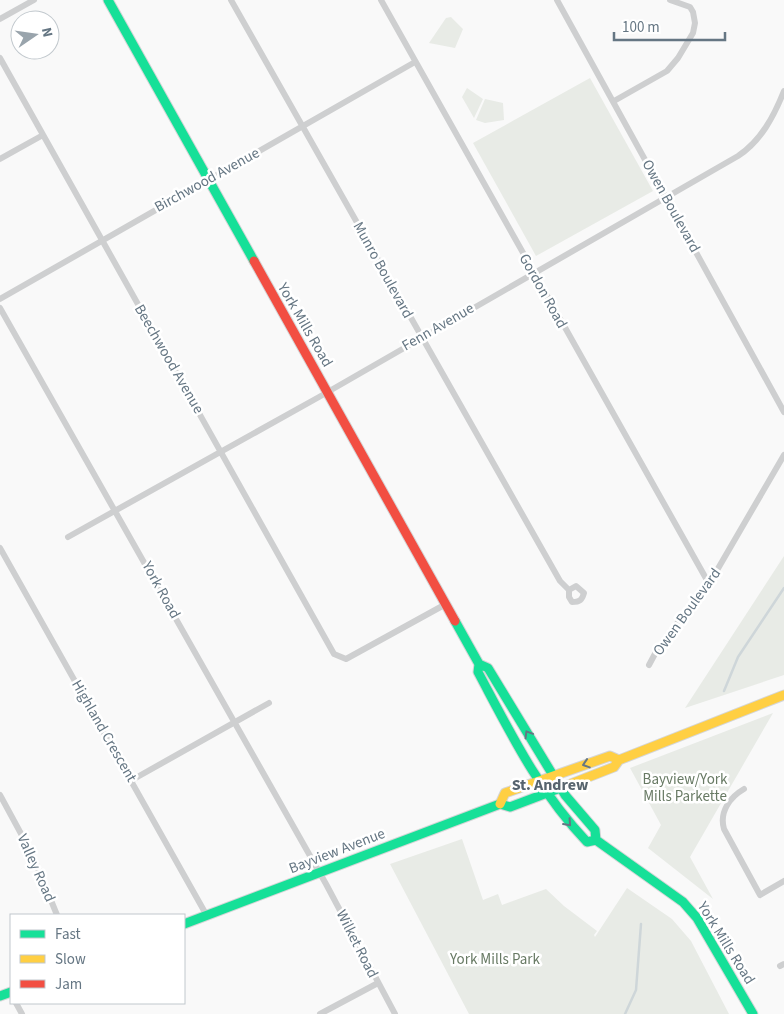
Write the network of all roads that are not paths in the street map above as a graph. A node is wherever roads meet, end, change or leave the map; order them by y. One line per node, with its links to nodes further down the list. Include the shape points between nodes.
1 (34, 0): 7 (street)
2 (108, 0): 15 (main road, York Mills Road)
3 (231, 0): 12 (street, Munro Boulevard)
4 (380, 0): 9 (street, Gordon Road)
5 (556, 0): 11 (street, Owen Boulevard)
6 (670, 0): 11 (street, via 690,7 695,23 693,33 667,71)
7 (0, 19)
8 (0, 58): 13 (street, Beechwood Avenue)
9 (415, 62): 12 (street, Birchwood Avenue); 18 (street, Gordon Road)
10 (784, 91): 16 (street, Fenn Avenue, via 777,110 746,151)
11 (614, 101): 16 (street, Owen Boulevard)
12 (303, 127): 15 (street, Birchwood Avenue); 21 (street, Munro Boulevard)
13 (43, 135): 14 (street); 17 (street, Beechwood Avenue)
14 (0, 159)
15 (207, 180): 17 (street, Birchwood Avenue); 22 (main road, York Mills Road)
16 (666, 198): 18 (street, Fenn Avenue); 23 (street, Owen Boulevard)
17 (101, 240): 19 (street, Birchwood Avenue); 24 (street, Beechwood Avenue)
18 (532, 272): 21 (street, Fenn Avenue); 29 (street, Gordon Road)
19 (0, 299)
20 (0, 308): 26 (street, York Road)
21 (421, 336): 22 (street, Fenn Avenue); 30 (street, Munro Boulevard)
22 (328, 392): 24 (street, Fenn Avenue); 31 (main road, York Mills Road)
23 (784, 412)
24 (221, 452): 26 (street, Fenn Avenue); 31 (street, Beechwood Avenue, via 334,654 346,659)
25 (784, 455): 29 (street, Owen Boulevard, via 741,533)
26 (117, 510): 27 (street, Fenn Avenue); 36 (street, York Road)
27 (68, 537)
28 (0, 548): 39 (street, Highland Crescent)
29 (708, 582): 33 (street, Owen Boulevard)
30 (568, 590)
31 (446, 604): 32 (main road, York Mills Road)
32 (479, 664): 38 (main road, York Mills Road, one-way to 32, via 488,668); 40 (main road, York Mills Road, via 478,672)
33 (649, 665)
34 (784, 695): 37 (main road, Bayview Avenue)
35 (269, 703): 36 (street)
36 (235, 722): 39 (street); 47 (street, York Road)
37 (619, 760): 38 (main road, Bayview Avenue, one-way to 38, via 610,756); 41 (main road, Bayview Avenue, via 614,767)
38 (553, 775): 40 (main road, Bayview Avenue); 41 (main road, York Mills Road)
39 (132, 780): 50 (street, Highland Crescent)
40 (538, 782): 43 (main road, York Mills Road); 45 (main road, Bayview Avenue, via 504,794)
41 (561, 788): 43 (main road, Bayview Avenue); 46 (main road, York Mills Road, via 595,830)
42 (744, 788): 48 (street, via 725,809 722,818 724,829 760,895)
43 (546, 795): 45 (main road, Bayview Avenue, via 510,807); 46 (main road, York Mills Road, one-way to 46, via 587,842)
44 (0, 796): 49 (street, Valley Road, via 32,854)
45 (500, 804): 47 (main road, Bayview Avenue)
46 (596, 840): 55 (main road, York Mills Road, via 683,902 697,918)
47 (320, 873): 50 (main road, Bayview Avenue); 52 (street, Wilket Road)
48 (784, 881)
49 (57, 914)
50 (207, 916): 51 (main road, Bayview Avenue)
51 (185, 924)
52 (378, 983): 53 (street); 54 (street, Wilket Road)
53 (320, 1014)
54 (395, 1014)
55 (753, 1014)

